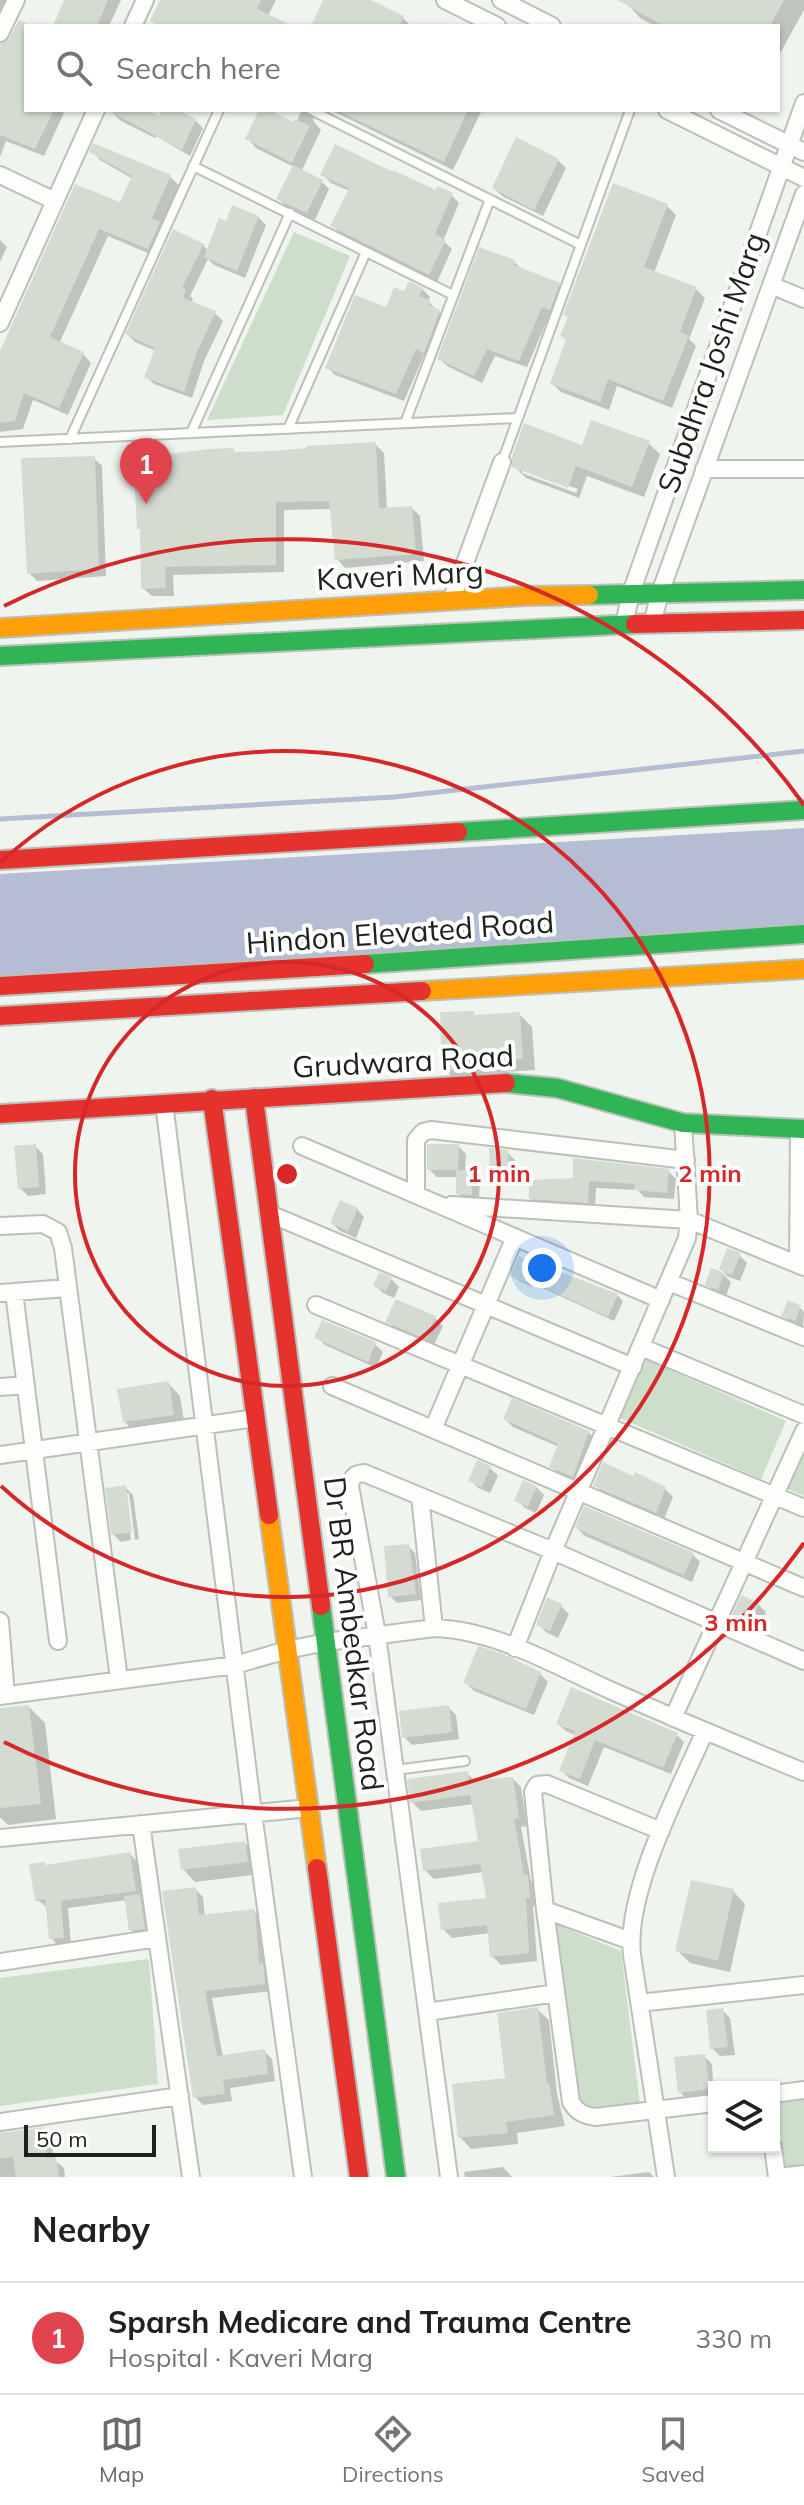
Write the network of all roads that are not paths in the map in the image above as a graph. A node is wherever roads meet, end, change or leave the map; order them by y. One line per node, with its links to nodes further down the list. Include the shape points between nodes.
1 (16, 0): 8 (street)
2 (145, 0): 5 (street)
3 (445, 0): 6 (street)
4 (501, 0): 7 (street)
5 (137, 24)
6 (493, 24)
7 (548, 24)
8 (0, 33)
9 (804, 103): 16 (street, Subdhra Joshi Marg)
10 (95, 112): 23 (street)
11 (218, 112): 17 (lane)
12 (315, 112): 22 (lane)
13 (629, 112): 25 (lane)
14 (671, 112): 18 (street)
15 (723, 112): 16 (street)
16 (797, 149): 18 (street, Subdhra Joshi Marg)
17 (193, 166): 24 (lane); 35 (lane)
18 (781, 167): 20 (street); 41 (street, Subdhra Joshi Marg)
19 (0, 175): 23 (street)
20 (804, 178)
21 (804, 194): 27 (street, Subdhra Joshi Marg)
22 (490, 199): 25 (lane); 28 (lane)
23 (55, 201): 30 (street)
24 (290, 213): 26 (lane); 34 (lane)
25 (581, 245): 31 (lane)
26 (366, 252): 28 (lane); 33 (lane)
27 (771, 285): 29 (street); 38 (street, Subdhra Joshi Marg)
28 (453, 295): 32 (lane)
29 (804, 299)
30 (0, 323)
31 (517, 418): 32 (lane); 37 (lane)
32 (405, 423): 33 (lane)
33 (288, 429): 34 (lane)
34 (191, 433): 35 (lane)
35 (70, 439): 36 (lane)
36 (0, 442)
37 (502, 462): 43 (street)
38 (704, 469): 39 (street); 42 (street, Subdhra Joshi Marg)
39 (804, 469)
40 (804, 590): 42 (main road, Kaveri Marg)
41 (631, 593): 42 (main road, Kaveri Marg); 43 (main road, Kaveri Marg); 45 (street, Subdhra Joshi Marg)
42 (660, 593): 46 (street, Subdhra Joshi Marg)
43 (451, 601): 47 (main road, Kaveri Marg)
44 (804, 620): 46 (main road, Kaveri Marg)
45 (624, 624): 46 (main road, Kaveri Marg); 48 (main road, Kaveri Marg)
46 (652, 624)
47 (0, 628)
48 (0, 656)
49 (804, 810): 50 (main road)
50 (0, 860)
51 (804, 934): 53 (main road, Hindon Elevated Road)
52 (804, 969): 54 (main road, Hindon Elevated Road)
53 (0, 986)
54 (0, 1016)
55 (254, 1098): 56 (main road, Grudwara Road); 59 (main road, Grudwara Road, via 515,1082 557,1088); 65 (main road, Dr BR Ambedkar Road)
56 (212, 1099): 57 (main road, Grudwara Road); 84 (main road)
57 (164, 1103): 58 (main road, Grudwara Road); 85 (street)
58 (0, 1114)
59 (683, 1123): 60 (main road, Grudwara Road); 62 (street)
60 (802, 1129): 69 (street)
61 (302, 1146): 63 (street)
62 (686, 1160): 63 (street, via 431,1130 416,1140); 66 (street)
63 (416, 1195): 64 (street)
64 (438, 1204): 66 (street); 68 (street)
65 (270, 1214): 75 (street); 104 (main road, Dr BR Ambedkar Road)
66 (689, 1220): 69 (street); 70 (street)
67 (0, 1226): 71 (street, via 43,1224 58,1232)
68 (515, 1237): 73 (street); 75 (street)
69 (801, 1266)
70 (669, 1282): 73 (street); 76 (street)
71 (67, 1288): 72 (street); 89 (street)
72 (7, 1293): 80 (street)
73 (661, 1300): 77 (street)
74 (316, 1305): 78 (street)
75 (486, 1305): 78 (street); 79 (street)
76 (804, 1337)
77 (641, 1347): 79 (street); 83 (street)
78 (460, 1365): 86 (street); 87 (street)
79 (633, 1367): 86 (street)
80 (26, 1385): 82 (street); 90 (street)
81 (332, 1386): 87 (street)
82 (0, 1387)
83 (804, 1415)
84 (256, 1418): 85 (street); 106 (main road)
85 (205, 1425): 89 (street); 109 (street)
86 (607, 1426): 92 (street); 93 (street)
87 (433, 1429): 92 (street)
88 (804, 1431): 93 (street)
89 (88, 1441): 90 (street); 110 (street)
90 (34, 1450): 91 (street); 103 (street)
91 (0, 1455)
92 (579, 1492): 96 (street); 97 (street)
93 (773, 1495): 95 (street); 97 (street)
94 (420, 1496): 96 (street); 101 (street); 102 (street, via 364,1473 351,1479)
95 (804, 1508)
96 (553, 1551): 100 (street); 105 (street)
97 (743, 1562): 98 (street); 100 (street)
98 (804, 1588)
99 (0, 1621): 107 (street)
100 (718, 1622): 108 (street); 112 (street)
101 (434, 1628): 102 (street); 105 (street, via 464,1631)
102 (377, 1635): 104 (street); 115 (street)
103 (58, 1641)
104 (326, 1642): 106 (street); 141 (main road, Dr BR Ambedkar Road)
105 (515, 1648): 112 (street)
106 (287, 1650): 109 (street); 117 (main road)
107 (2, 1651): 111 (street)
108 (804, 1661)
109 (235, 1665): 110 (street); 118 (street)
110 (119, 1679): 111 (street)
111 (3, 1696)
112 (673, 1718): 113 (street)
113 (705, 1731): 116 (street); 120 (street)
114 (465, 1761): 115 (lane)
115 (395, 1770): 129 (street)
116 (804, 1772)
117 (309, 1808): 118 (street); 140 (main road)
118 (253, 1813): 119 (street); 139 (street)
119 (141, 1824): 121 (street); 123 (street)
120 (661, 1831): 122 (street, via 547,1784 537,1785 533,1792); 124 (street, via 637,1897)
121 (0, 1838)
122 (545, 1910): 124 (street); 127 (street)
123 (157, 1938): 125 (street); 132 (street)
124 (631, 1941): 128 (street)
125 (0, 1962)
126 (804, 1985): 128 (street)
127 (556, 1993): 129 (street); 134 (street, via 575,2109 595,2117)
128 (639, 2003): 134 (street)
129 (427, 2012): 142 (street)
130 (804, 2090): 131 (street)
131 (780, 2093)
132 (180, 2096): 135 (street); 138 (street)
133 (708, 2104): 134 (street)
134 (656, 2111): 143 (street)
135 (0, 2122)
136 (774, 2153): 144 (street)
137 (804, 2174): 144 (street)
138 (191, 2177)
139 (303, 2177)
140 (359, 2177)
141 (396, 2177)
142 (449, 2177)
143 (666, 2177)
144 (777, 2177)

